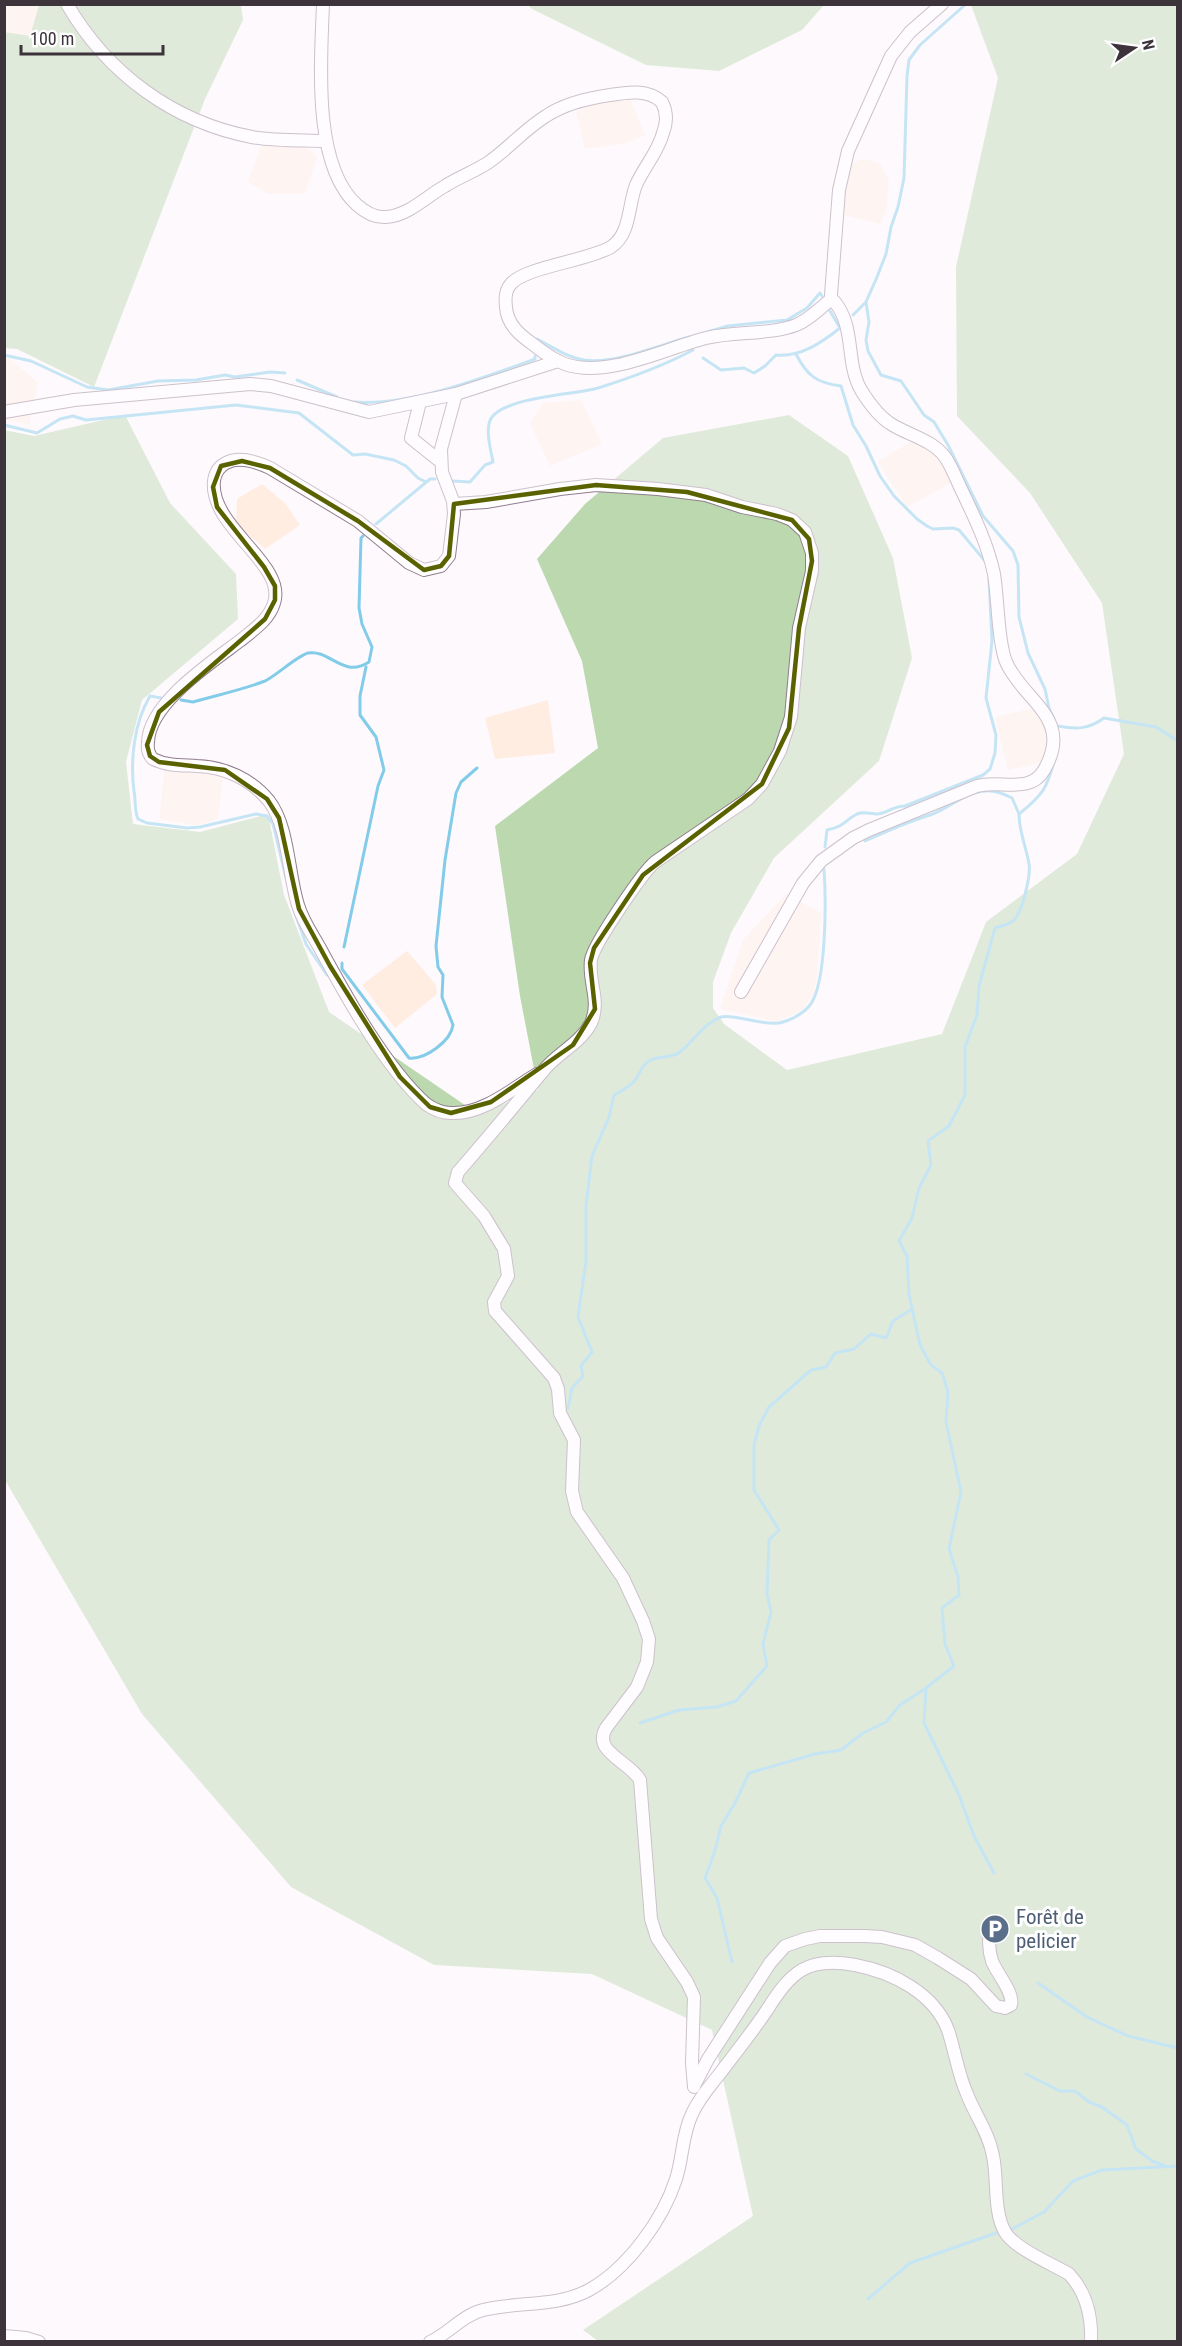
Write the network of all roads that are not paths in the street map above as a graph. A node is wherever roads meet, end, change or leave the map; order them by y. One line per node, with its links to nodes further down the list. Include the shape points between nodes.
1 (67, 4): 4 (street, via 112,65 133,84 171,107 249,136)
2 (323, 4): 4 (street)
3 (942, 4): 5 (street, via 910,32 891,56 848,151 839,190)
4 (326, 141): 6 (street, via 335,173 352,200 365,211 385,217 408,210 487,163 556,110 624,93 648,94 662,102 666,115 663,134 635,188 619,240 594,255 525,275 507,289 510,323)
5 (831, 299): 6 (street, via 804,321 784,328 725,334 604,367 582,368); 12 (street, via 842,311 856,379 874,409 892,425 938,449 951,467 992,567 1006,664 1046,715 1052,744 1046,768 1032,782 977,786 886,822 830,854 806,877)
6 (558, 361): 7 (street)
7 (456, 394): 8 (street); 10 (street, via 442,440)
8 (420, 402): 9 (street, via 363,411 250,384 74,400); 10 (street, via 411,438)
9 (4, 412)
10 (441, 462): 11 (street)
11 (454, 504): 13 (street, via 596,486 687,492 792,520 805,532 812,553 812,571 799,628 789,728 773,767 748,799 655,862 643,875 594,948 591,963 596,1000 590,1025); 13 (street, via 449,556 441,566 424,570 409,563 357,521 270,468 242,461 221,466 214,476 217,507 264,567 275,586 275,600 265,619 189,681 159,712 149,729 148,750 153,759 166,764 225,770 267,799 279,818 303,920 400,1077 426,1103 435,1110 451,1113 476,1110)
12 (741, 992)
13 (544, 1070): 15 (street, via 458,1172 455,1183 484,1216 504,1249 508,1276 494,1302 495,1311 557,1384 560,1413 574,1440 572,1491 577,1512 623,1578 649,1638 647,1662 637,1687 604,1731 602,1742 640,1780 651,1919 657,1938 694,1997)
14 (990, 1926): 15 (street, via 992,1962 1012,1997 1011,2005 1005,2008 996,2006 971,1979 949,1964 900,1941 820,1936 785,1946 708,2059)
15 (694, 2087): 16 (street)
16 (691, 2114): 19 (street, via 669,2205 614,2273 591,2289 558,2301 484,2310); 20 (street, via 795,1973 813,1965 839,1963 870,1968 911,1987 935,2007 949,2032 967,2096 991,2147 1005,2233 1075,2281 1086,2303)
17 (4, 2336): 18 (street)
18 (39, 2342)
19 (430, 2342)
20 (1091, 2342)

